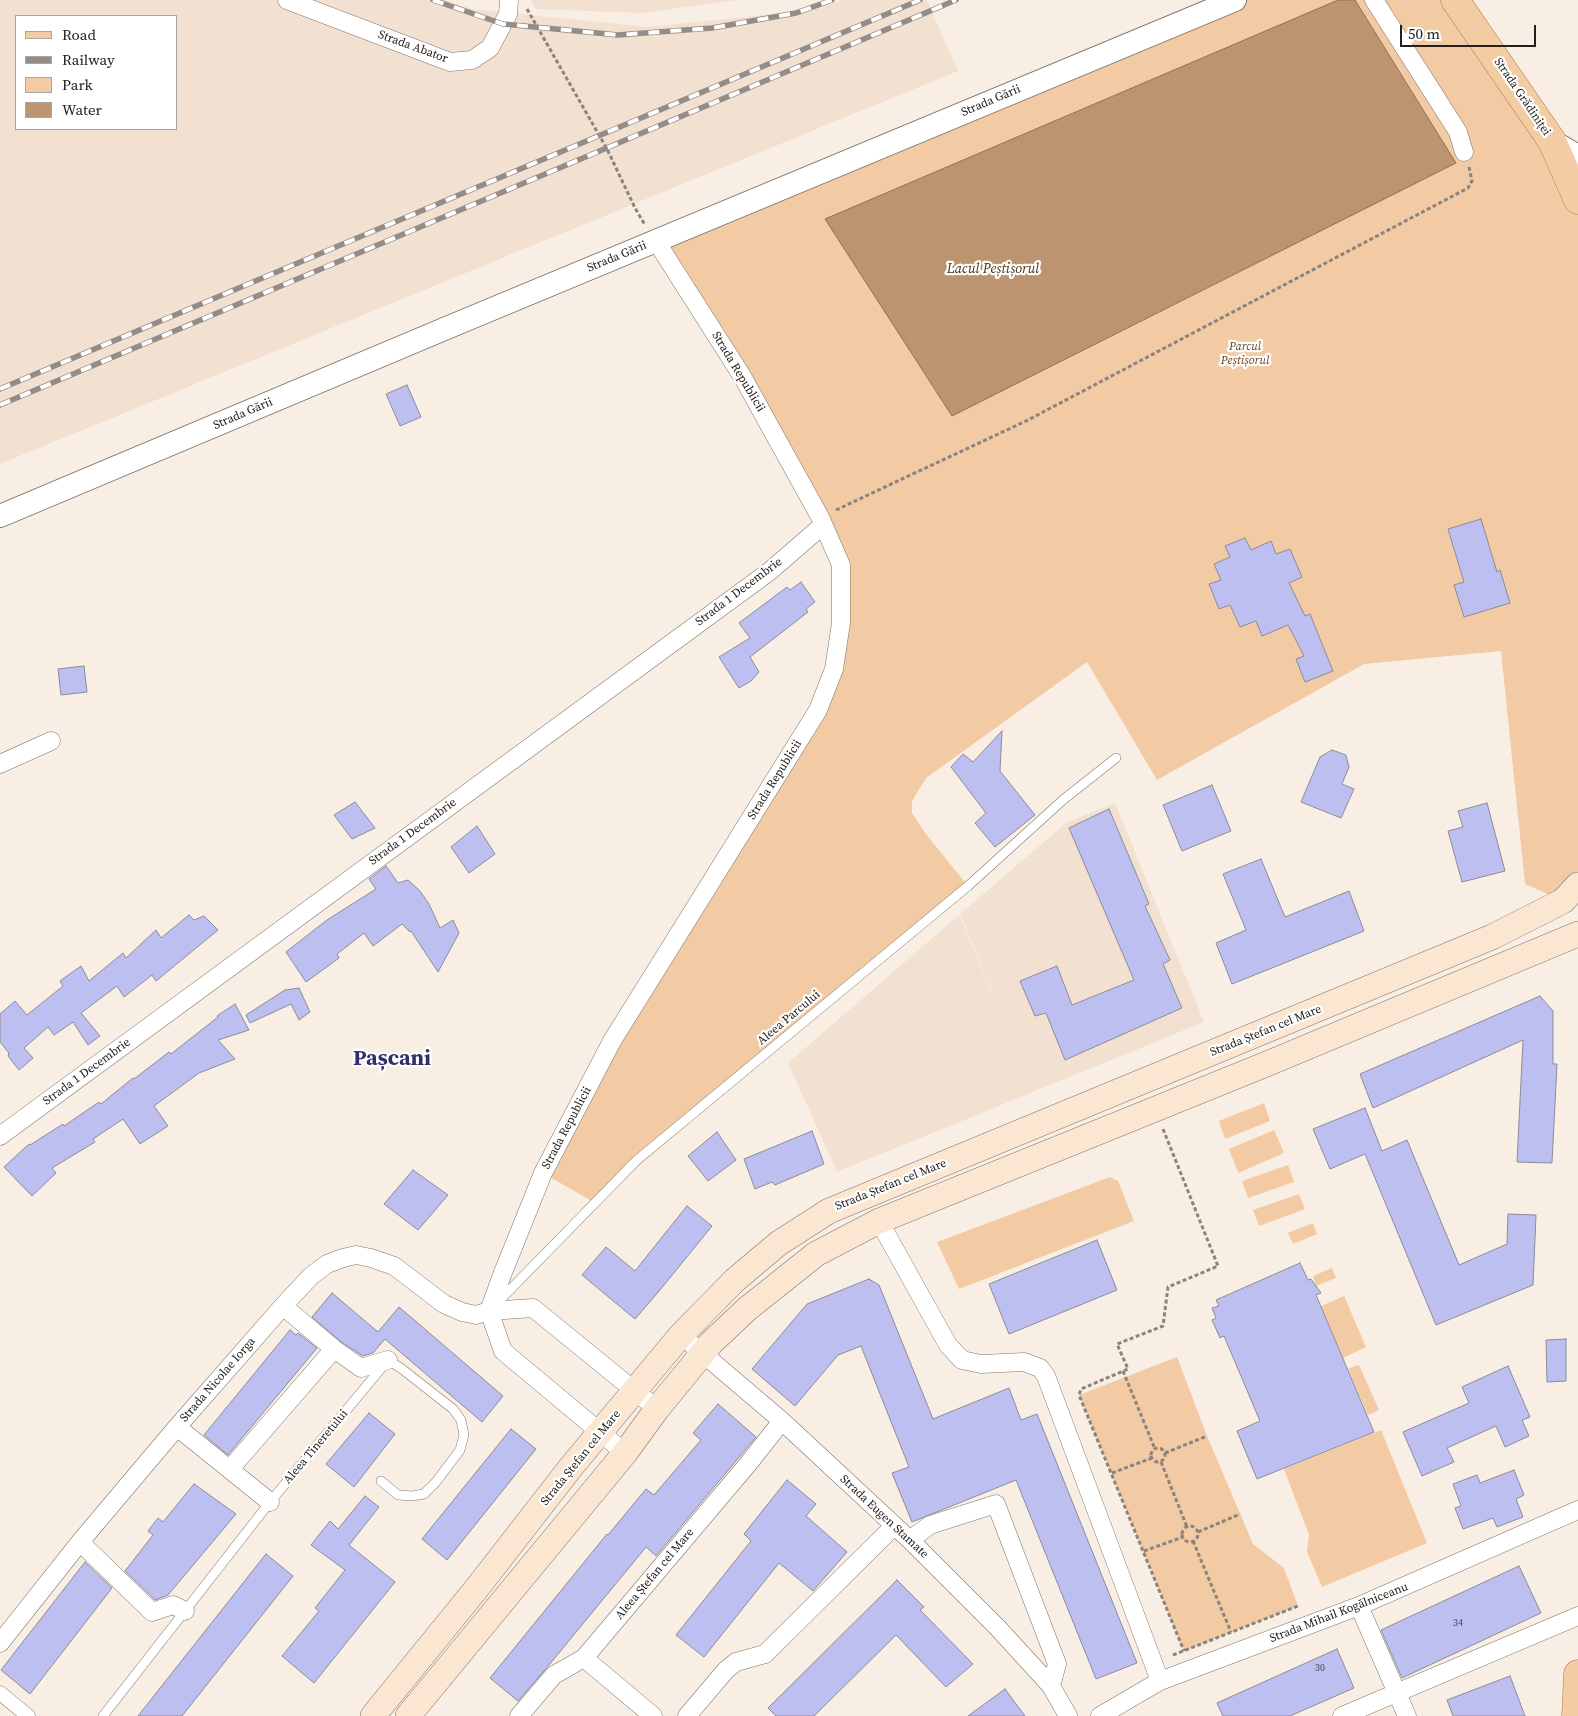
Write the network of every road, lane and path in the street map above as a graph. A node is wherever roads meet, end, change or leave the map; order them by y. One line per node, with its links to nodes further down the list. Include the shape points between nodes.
1 (287, 0): 2 (street, Strada Abator, via 450,62 472,60 490,48 508,14)
2 (508, 0)
3 (1235, 0): 11 (street, Strada Gării)
4 (1374, 0): 8 (street, via 1458,132)
5 (1455, 0): 7 (main road, Strada Grădiniței)
6 (526, 7): 11 (path)
7 (1552, 141): 9 (street); 10 (main road, Strada Grădiniței)
8 (1464, 152): 13 (path, via 1471,171 1472,181 1468,188 1028,420)
9 (1578, 156)
10 (1578, 200)
11 (656, 241): 12 (street, Strada Gării); 13 (street, Strada Republicii, via 742,376)
12 (0, 516)
13 (821, 521): 21 (street, Strada 1 Decembrie, via 770,571); 25 (street, Strada Republicii, via 841,565 841,623 834,669 818,710 612,1041 543,1173)
14 (51, 741): 16 (street)
15 (1116, 758): 25 (lane, Aleea Parcului, via 1064,799 968,886 637,1160)
16 (0, 764)
17 (1578, 885): 20 (main road, Strada Ștefan cel Mare, via 1563,901 1492,937)
18 (1578, 934): 19 (main road)
19 (1155, 1109): 22 (main road); 30 (path, via 1218,1266 1168,1287 1163,1326 1117,1344 1128,1369)
20 (1027, 1129): 22 (main road); 26 (main road, Strada Ștefan cel Mare, via 829,1211 778,1243 735,1280)
21 (0, 1136)
22 (1039, 1156): 23 (main road)
23 (879, 1221): 28 (main road, via 816,1254 793,1271 747,1309); 64 (street, via 948,1345 962,1360 981,1364 1024,1362 1040,1368 1046,1376)
24 (283, 1306): 25 (street, Strada Nicolae Iorga, via 327,1264 356,1255 394,1266 444,1304 462,1312 476,1315); 27 (street); 34 (street, Strada Nicolae Iorga)
25 (489, 1311): 31 (street, Strada Nicolae Iorga, via 534,1308); 35 (street, via 503,1351)
26 (681, 1335): 28 (street, Strada Eugen Stamate); 31 (main road, Strada Ștefan cel Mare)
27 (334, 1349): 29 (street, via 362,1368); 42 (street)
28 (703, 1354): 32 (main road); 33 (street, Strada Eugen Stamate)
29 (388, 1360): 44 (lane, via 453,1409 461,1420 464,1435 460,1450 424,1494 398,1494); 45 (lane, Aleea Tineretului)
30 (1123, 1371): 37 (path); 43 (path, via 1081,1389 1079,1395)
31 (635, 1392): 32 (street, Strada Nicolae Iorga); 35 (main road, Strada Ștefan cel Mare)
32 (657, 1410): 38 (main road)
33 (782, 1421): 48 (street, Strada Eugen Stamate); 62 (street, Aleea Ștefan cel Mare)
34 (177, 1426): 42 (street); 54 (street, Strada Nicolae Iorga)
35 (601, 1433): 38 (street); 70 (main road, Strada Ștefan cel Mare)
36 (1207, 1436): 39 (path)
37 (1155, 1449): 39 (path, via 1161,1448); 40 (path)
38 (625, 1453): 71 (main road)
39 (1165, 1453): 41 (path)
40 (1152, 1458): 41 (path); 43 (path)
41 (1161, 1462): 49 (path)
42 (230, 1469): 45 (street)
43 (1112, 1473): 55 (path)
44 (381, 1480)
45 (270, 1502): 58 (lane, Aleea Tineretului)
46 (1578, 1510): 57 (street, Strada Mihail Kogălniceanu)
47 (1240, 1514): 50 (path)
48 (894, 1526): 52 (street, Strada Eugen Stamate); 74 (street, via 765,1654 736,1662 726,1670)
49 (1187, 1526): 50 (path, via 1194,1526); 51 (path)
50 (1198, 1532): 53 (path)
51 (1184, 1537): 53 (path); 55 (path)
52 (910, 1540): 65 (street, Strada Eugen Stamate); 65 (street, via 930,1525 996,1504 1058,1664)
53 (1193, 1541): 60 (path)
54 (80, 1542): 58 (street, via 152,1612 173,1605); 61 (street, Strada Nicolae Iorga)
55 (1144, 1551): 60 (path, via 1184,1651)
56 (1298, 1606): 60 (path)
57 (1359, 1606): 64 (street, Strada Mihail Kogălniceanu); 66 (street)
58 (185, 1611): 69 (lane, Aleea Tineretului)
59 (1578, 1616): 66 (street)
60 (1231, 1632)
61 (0, 1643)
62 (584, 1658): 72 (street, Aleea Ștefan cel Mare, via 554,1675); 73 (street)
63 (1578, 1674): 79 (main road)
64 (1160, 1681): 76 (street, Strada Mihail Kogălniceanu)
65 (1052, 1686): 75 (street, Strada Eugen Stamate)
66 (1398, 1692): 77 (street); 78 (street)
67 (0, 1693): 68 (street)
68 (28, 1716)
69 (103, 1716)
70 (373, 1716)
71 (408, 1716)
72 (518, 1716)
73 (654, 1716)
74 (687, 1716)
75 (1068, 1716)
76 (1100, 1716)
77 (1342, 1716)
78 (1407, 1716)
79 (1576, 1716)

